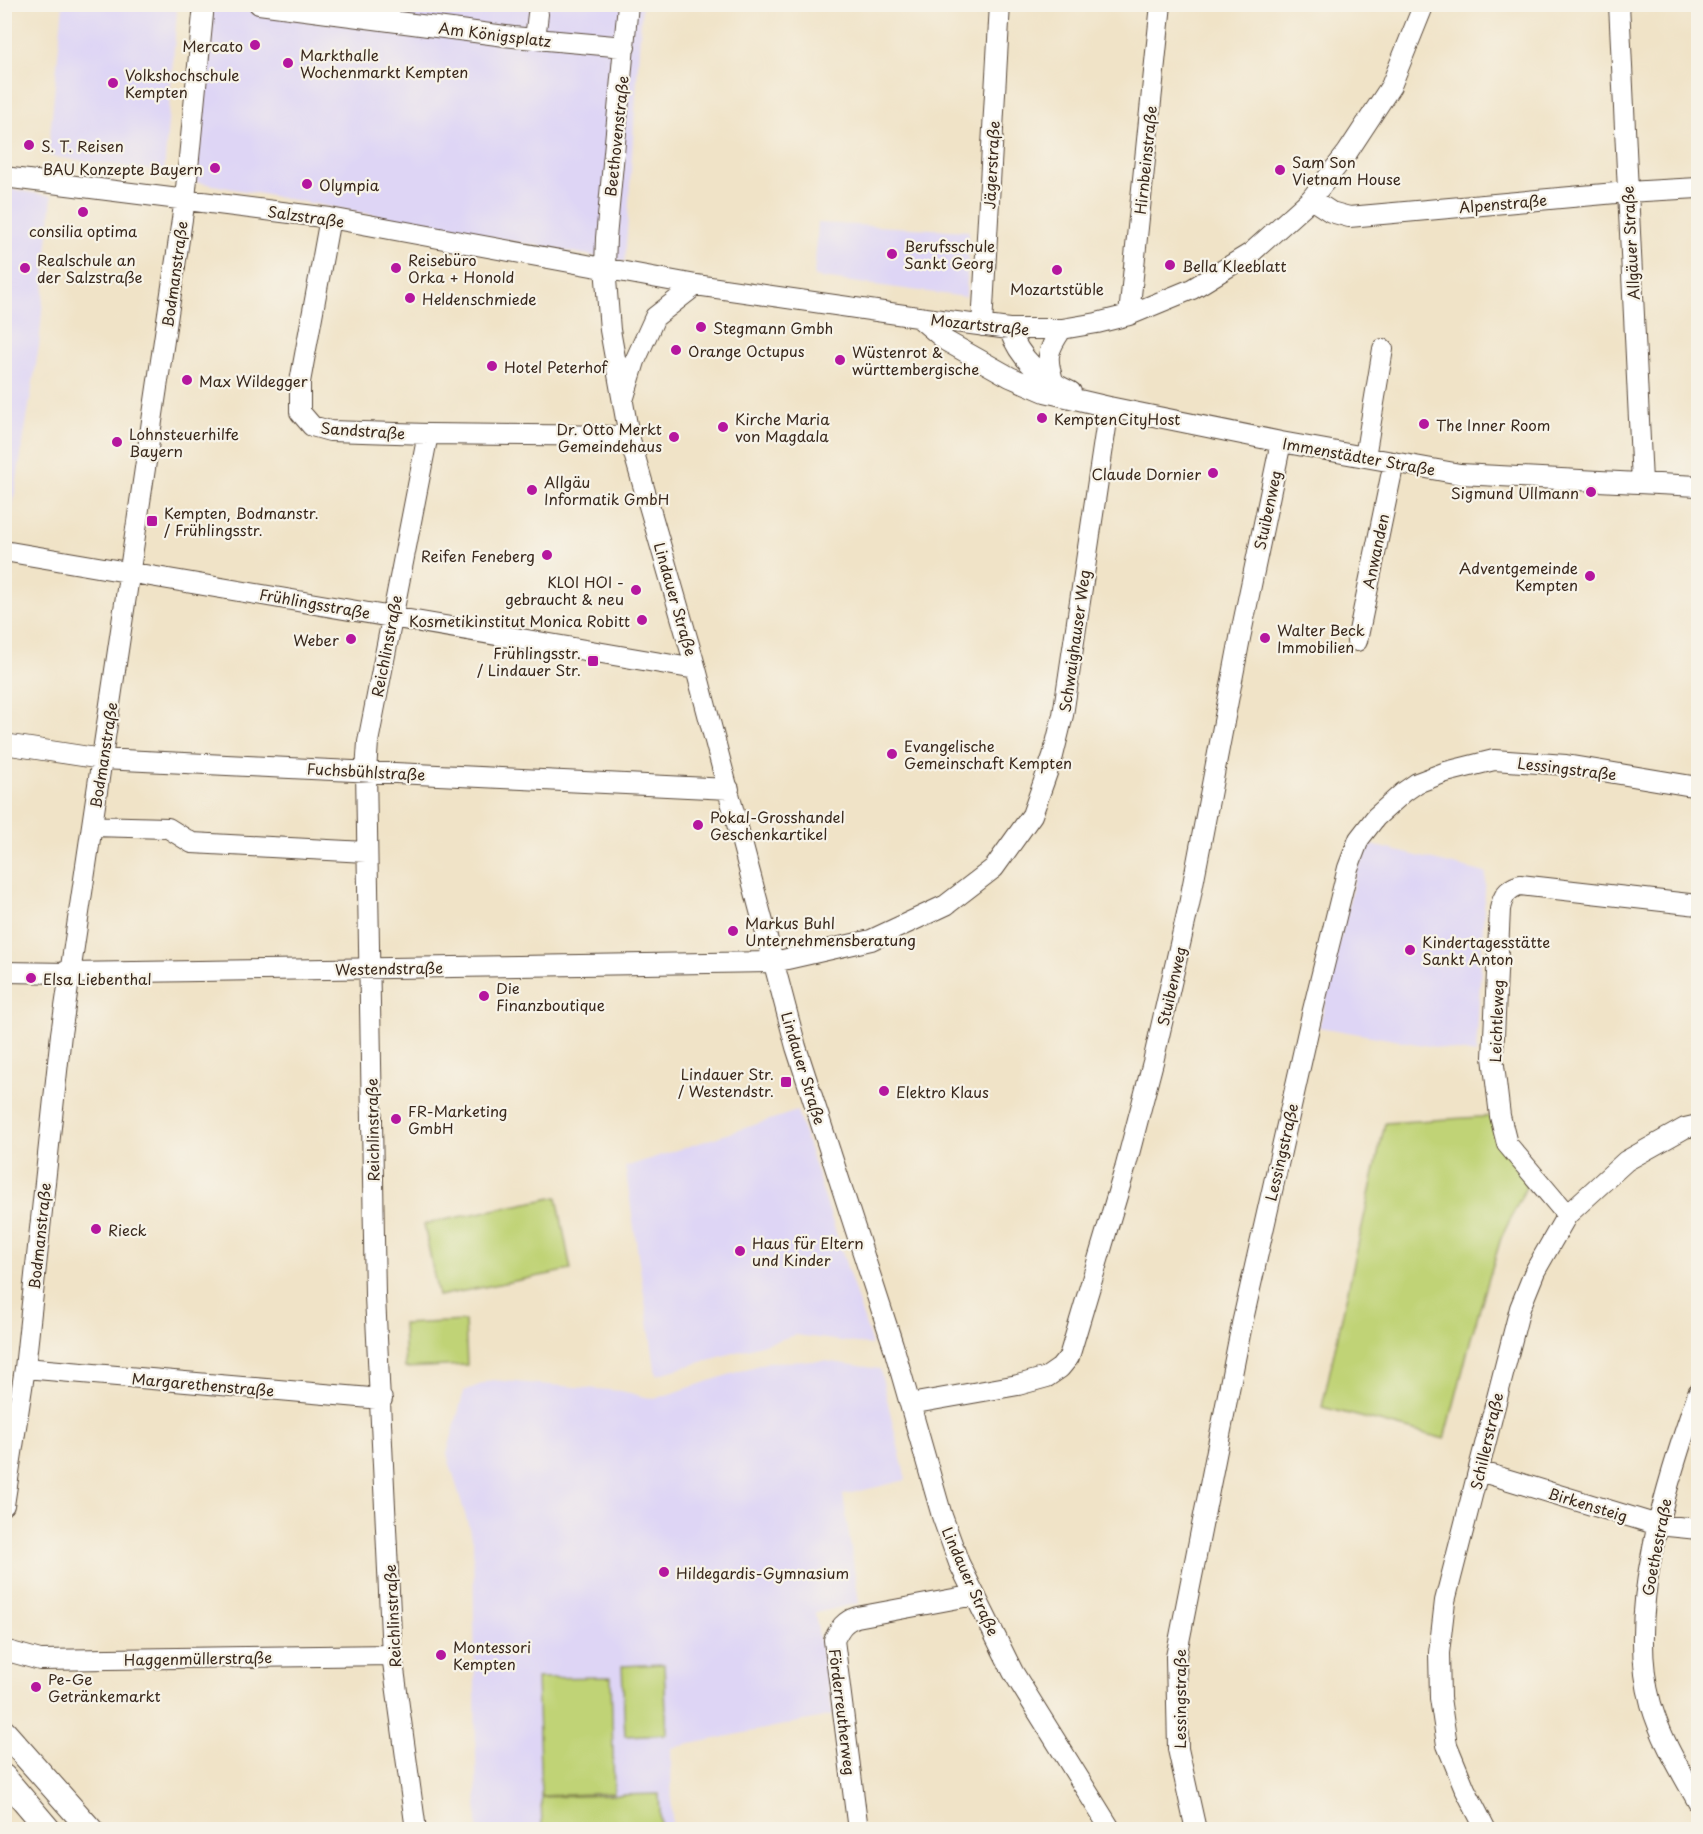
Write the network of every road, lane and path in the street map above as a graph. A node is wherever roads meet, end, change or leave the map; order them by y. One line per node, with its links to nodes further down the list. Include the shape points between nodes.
1 (204, 4): 14 (street, Bodmanstraße)
2 (259, 4): 9 (street, Am Königsplatz)
3 (628, 4): 10 (street, Beethovenstraße)
4 (1000, 4): 21 (street, Jägerstraße)
5 (1161, 4): 19 (street, Hirnbeinstraße)
6 (1424, 4): 15 (street, Mozartstraße, via 1391,86)
7 (1619, 4): 13 (street, Allgäuer Straße)
8 (538, 14): 9 (street)
9 (535, 39): 10 (street, Am Königsplatz)
10 (625, 47): 17 (street, Beethovenstraße)
11 (4, 177): 14 (street, Salzstraße)
12 (1698, 188): 13 (street, Alpenstraße)
13 (1627, 192): 15 (street, Alpenstraße, via 1349,217 1331,212); 33 (street, Allgäuer Straße)
14 (185, 199): 16 (street, Salzstraße); 36 (street, Bodmanstraße)
15 (1311, 199): 19 (street, Mozartstraße, via 1251,253 1192,289)
16 (330, 218): 17 (street, Salzstraße); 28 (street, Sandstraße, via 300,382 300,412 312,426 330,431)
17 (605, 267): 18 (street, Mozartstraße); 26 (street, Lindauer Straße, via 610,330)
18 (696, 285): 20 (street, Mozartstraße); 26 (street, via 655,317 634,361)
19 (1130, 315): 22 (street, Mozartstraße)
20 (918, 317): 21 (street, Mozartstraße); 27 (street, Immenstädter Straße, via 946,341 1010,377 1045,392)
21 (982, 326): 23 (street, Mozartstraße)
22 (1062, 329): 23 (street, Mozartstraße); 25 (street, via 1050,345 1047,362)
23 (1010, 330): 25 (street, Immenstädter Straße, via 1024,359)
24 (1383, 349): 31 (street)
25 (1054, 384): 27 (street, Immenstädter Straße)
26 (623, 402): 29 (street, Lindauer Straße)
27 (1102, 405): 30 (street, Immenstädter Straße); 48 (street, Schwaighauser Weg, via 1063,715 1032,815 994,868 946,905 871,940)
28 (428, 434): 29 (street, Sandstraße); 37 (street, Reichlinstraße)
29 (629, 436): 39 (street, Lindauer Straße)
30 (1281, 442): 31 (street, Immenstädter Straße); 57 (street, Stuibenweg, via 1189,905 1153,1062 1069,1357 1047,1377 1028,1383)
31 (1365, 456): 32 (street, Immenstädter Straße)
32 (1394, 462): 33 (street, Immenstädter Straße, via 1460,474); 38 (street, Anwanden)
33 (1642, 482): 34 (street, Immenstädter Straße)
34 (1698, 486)
35 (4, 551): 36 (street, Frühlingsstraße)
36 (131, 571): 37 (street, Frühlingsstraße); 41 (street, Bodmanstraße)
37 (391, 616): 39 (street, Frühlingsstraße); 42 (street, Reichlinstraße)
38 (1357, 641)
39 (696, 669): 44 (street, Lindauer Straße)
40 (4, 744): 41 (street, Fuchsbühlstraße)
41 (102, 759): 42 (street, Fuchsbühlstraße); 45 (street, Bodmanstraße)
42 (366, 771): 44 (street, Fuchsbühlstraße); 46 (street, Reichlinstraße)
43 (1698, 787): 73 (street, Lessingstraße, via 1566,765 1494,760 1418,783 1376,817 1359,839 1348,868 1312,1014 1247,1301 1176,1657 1178,1749)
44 (729, 789): 48 (street, Lindauer Straße)
45 (92, 826): 46 (street, via 168,828 192,843); 51 (street, Bodmanstraße)
46 (366, 852): 49 (street, Reichlinstraße)
47 (1698, 905): 53 (street, Leichtleweg, via 1520,885 1511,888 1503,898 1494,1057 1500,1116 1507,1144)
48 (774, 962): 49 (street, Westendstraße); 57 (street, Lindauer Straße, via 796,1047)
49 (369, 968): 51 (street, Westendstraße); 56 (street, Reichlinstraße, via 375,1296)
50 (4, 972): 51 (street, Westendstraße)
51 (69, 974): 54 (street, Bodmanstraße)
52 (1698, 1125): 53 (street, Schillerstraße, via 1685,1128 1626,1161)
53 (1568, 1215): 58 (street, Schillerstraße, via 1535,1271 1520,1308)
54 (25, 1368): 56 (street, Margarethenstraße); 59 (street, Bodmanstraße)
55 (1698, 1393): 60 (street, Goethestraße)
56 (382, 1399): 64 (street, Reichlinstraße)
57 (910, 1404): 62 (street, Lindauer Straße, via 942,1516)
58 (1479, 1471): 60 (street, Birkensteig); 74 (street, Schillerstraße, via 1445,1601 1440,1687 1447,1745)
59 (4, 1505)
60 (1658, 1525): 61 (street, Birkensteig); 67 (street, Goethestraße, via 1646,1582 1644,1661 1651,1703 1668,1749)
61 (1698, 1529)
62 (975, 1595): 71 (street, Förderreutherweg, via 857,1617 841,1626 834,1640); 72 (street, Lindauer Straße, via 1013,1672)
63 (4, 1650): 64 (street, Haggenmüllerstraße, via 40,1660)
64 (392, 1655): 70 (street, Reichlinstraße)
65 (4, 1732): 69 (main road)
66 (4, 1777): 68 (main road)
67 (1698, 1802)
68 (49, 1830)
69 (92, 1830)
70 (416, 1830)
71 (858, 1830)
72 (1111, 1830)
73 (1196, 1830)
74 (1486, 1830)

